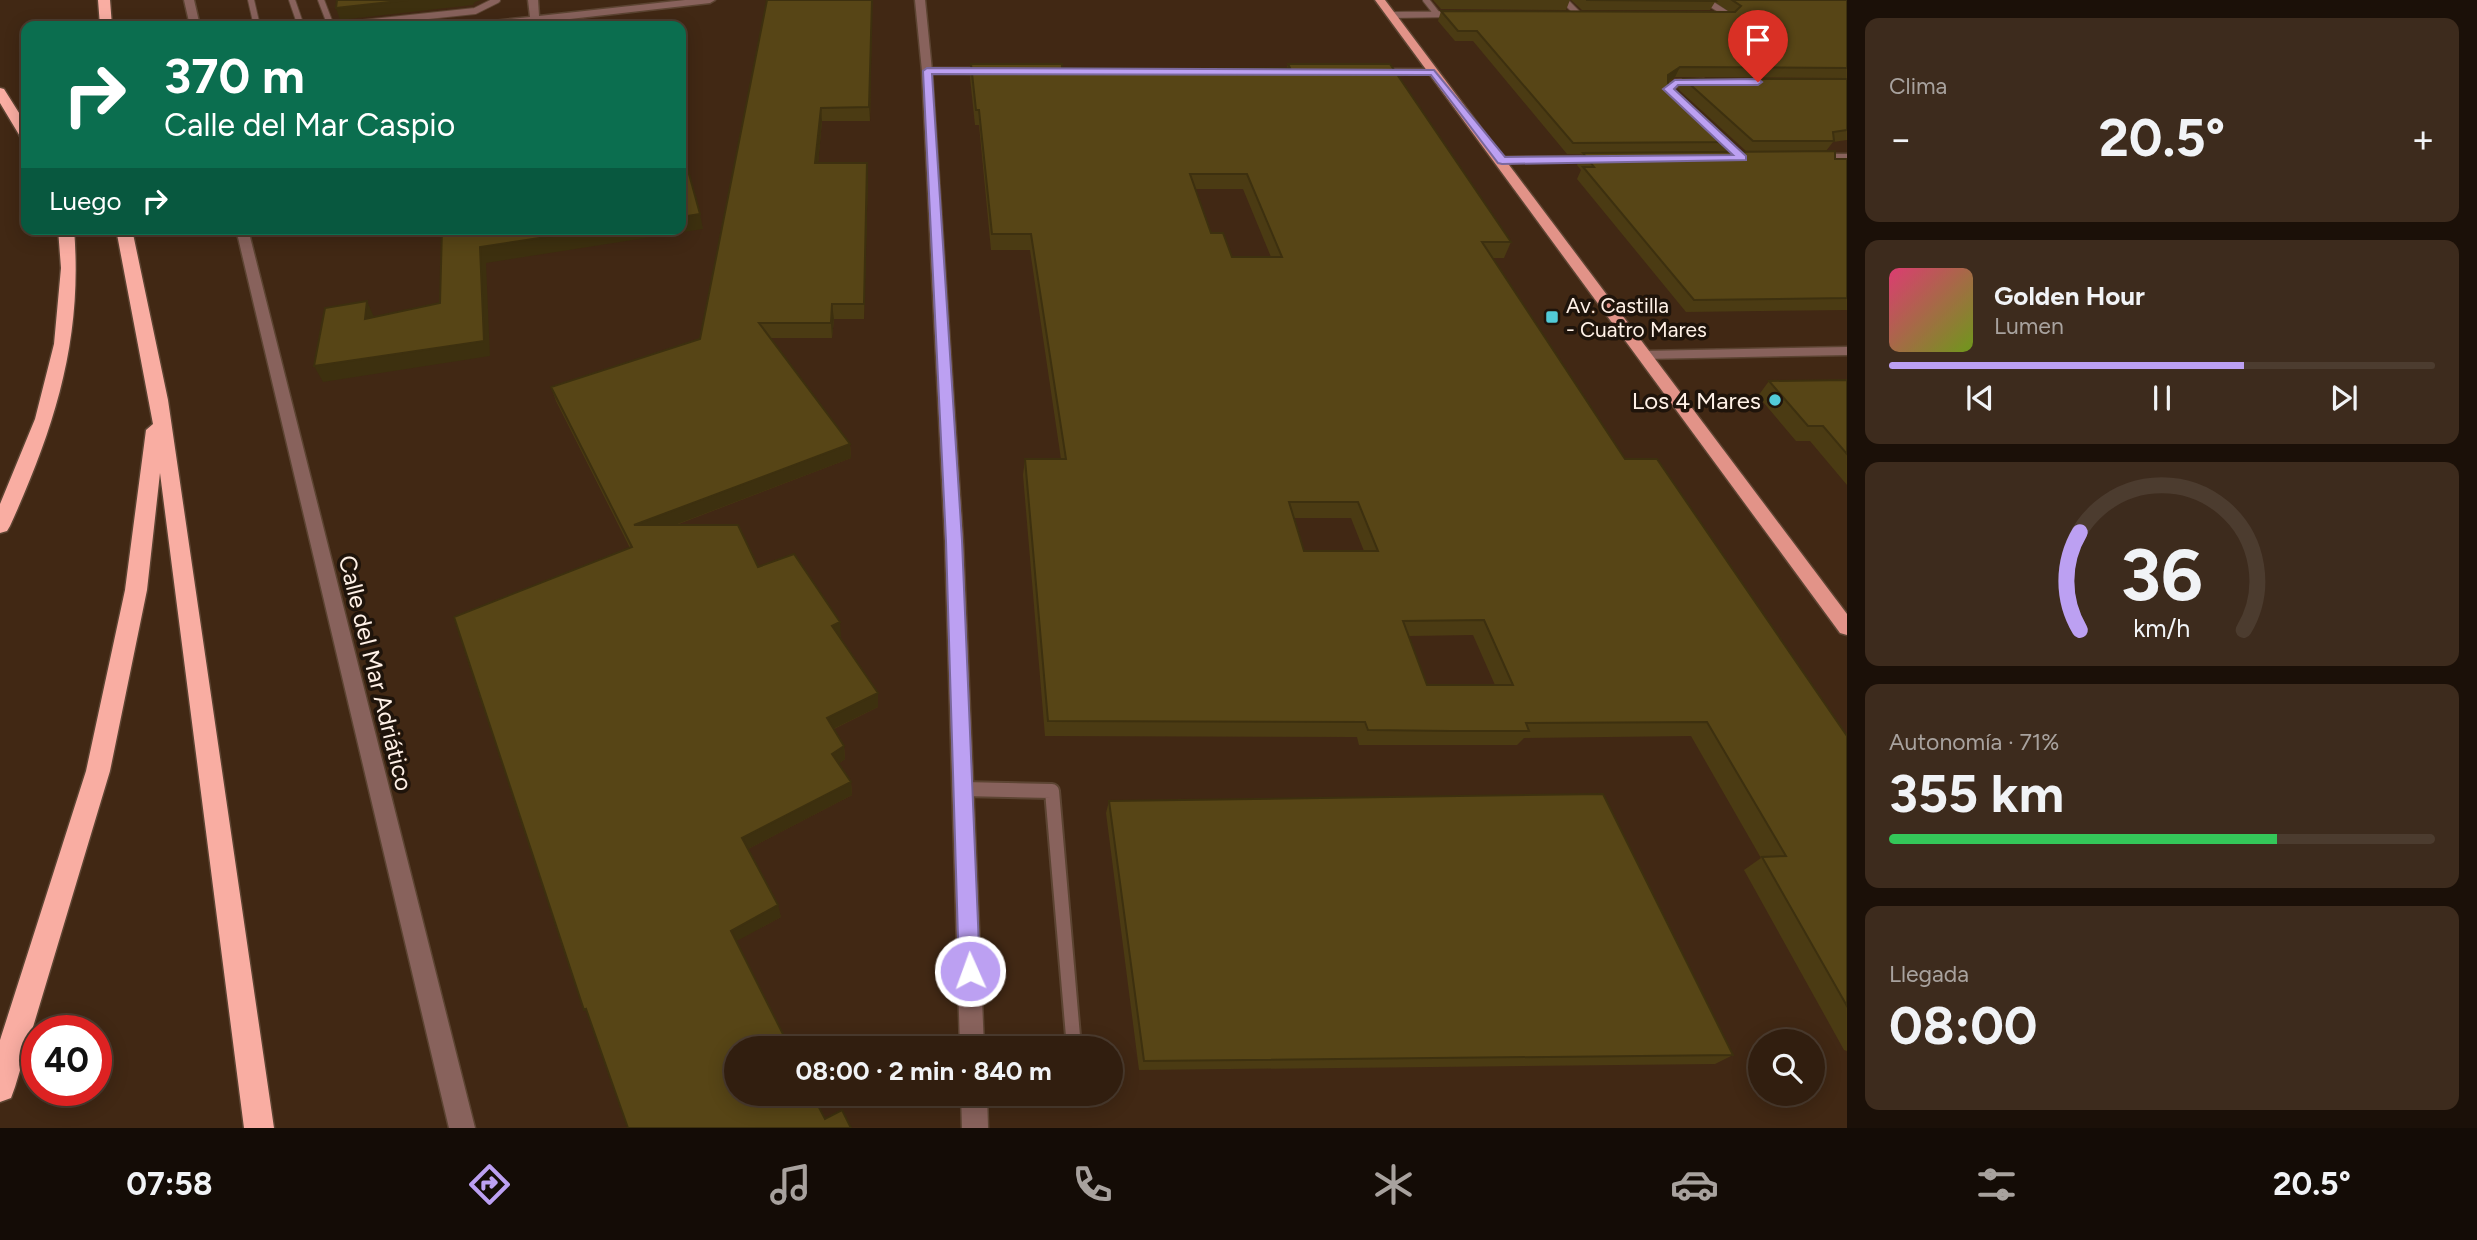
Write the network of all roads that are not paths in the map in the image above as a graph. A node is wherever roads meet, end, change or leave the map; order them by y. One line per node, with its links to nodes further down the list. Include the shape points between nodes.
1 (104, 0): 22 (highway)
2 (188, 0): 23 (street)
3 (251, 0): 24 (lane)
4 (292, 0): 25 (lane)
5 (321, 0): 26 (lane)
6 (497, 0): 27 (lane, via 487,8)
7 (533, 0): 21 (street)
8 (710, 0): 21 (street)
9 (920, 0): 29 (street)
10 (1380, 0): 16 (main road)
11 (1426, 0): 14 (lane)
12 (1564, 0): 18 (lane)
13 (1705, 0): 20 (lane, via 1730,16)
14 (1437, 14): 15 (lane); 16 (lane)
15 (1463, 14)
16 (1391, 15): 32 (main road)
17 (1566, 15): 18 (lane)
18 (1579, 15): 19 (lane)
19 (1593, 15)
20 (1716, 16)
21 (535, 20): 28 (street)
22 (106, 21)
23 (194, 21)
24 (256, 21)
25 (299, 21)
26 (331, 21)
27 (377, 21)
28 (525, 21)
29 (927, 71): 30 (street); 49 (street)
30 (1009, 71)
31 (1365, 72): 32 (street)
32 (1434, 72): 40 (main road)
33 (1716, 82): 35 (street, via 1675,83 1668,89)
34 (0, 92): 36 (highway)
35 (1686, 106)
36 (21, 127)
37 (1847, 157): 38 (street)
38 (1795, 158)
39 (1620, 159): 40 (street)
40 (1502, 160): 45 (main road)
41 (67, 235): 47 (highway, via 68,312 55,385 24,477)
42 (125, 235): 46 (highway)
43 (243, 235): 55 (street, Calle del Mar Adriático)
44 (1847, 351): 45 (street)
45 (1644, 355): 48 (main road)
46 (159, 400): 52 (highway, via 136,590 98,771); 54 (highway)
47 (0, 526)
48 (1847, 628)
49 (963, 789): 50 (street); 51 (lane, via 1052,791)
50 (972, 1036)
51 (1073, 1036)
52 (0, 1087)
53 (974, 1106): 56 (street)
54 (259, 1128)
55 (462, 1128)
56 (975, 1128)

